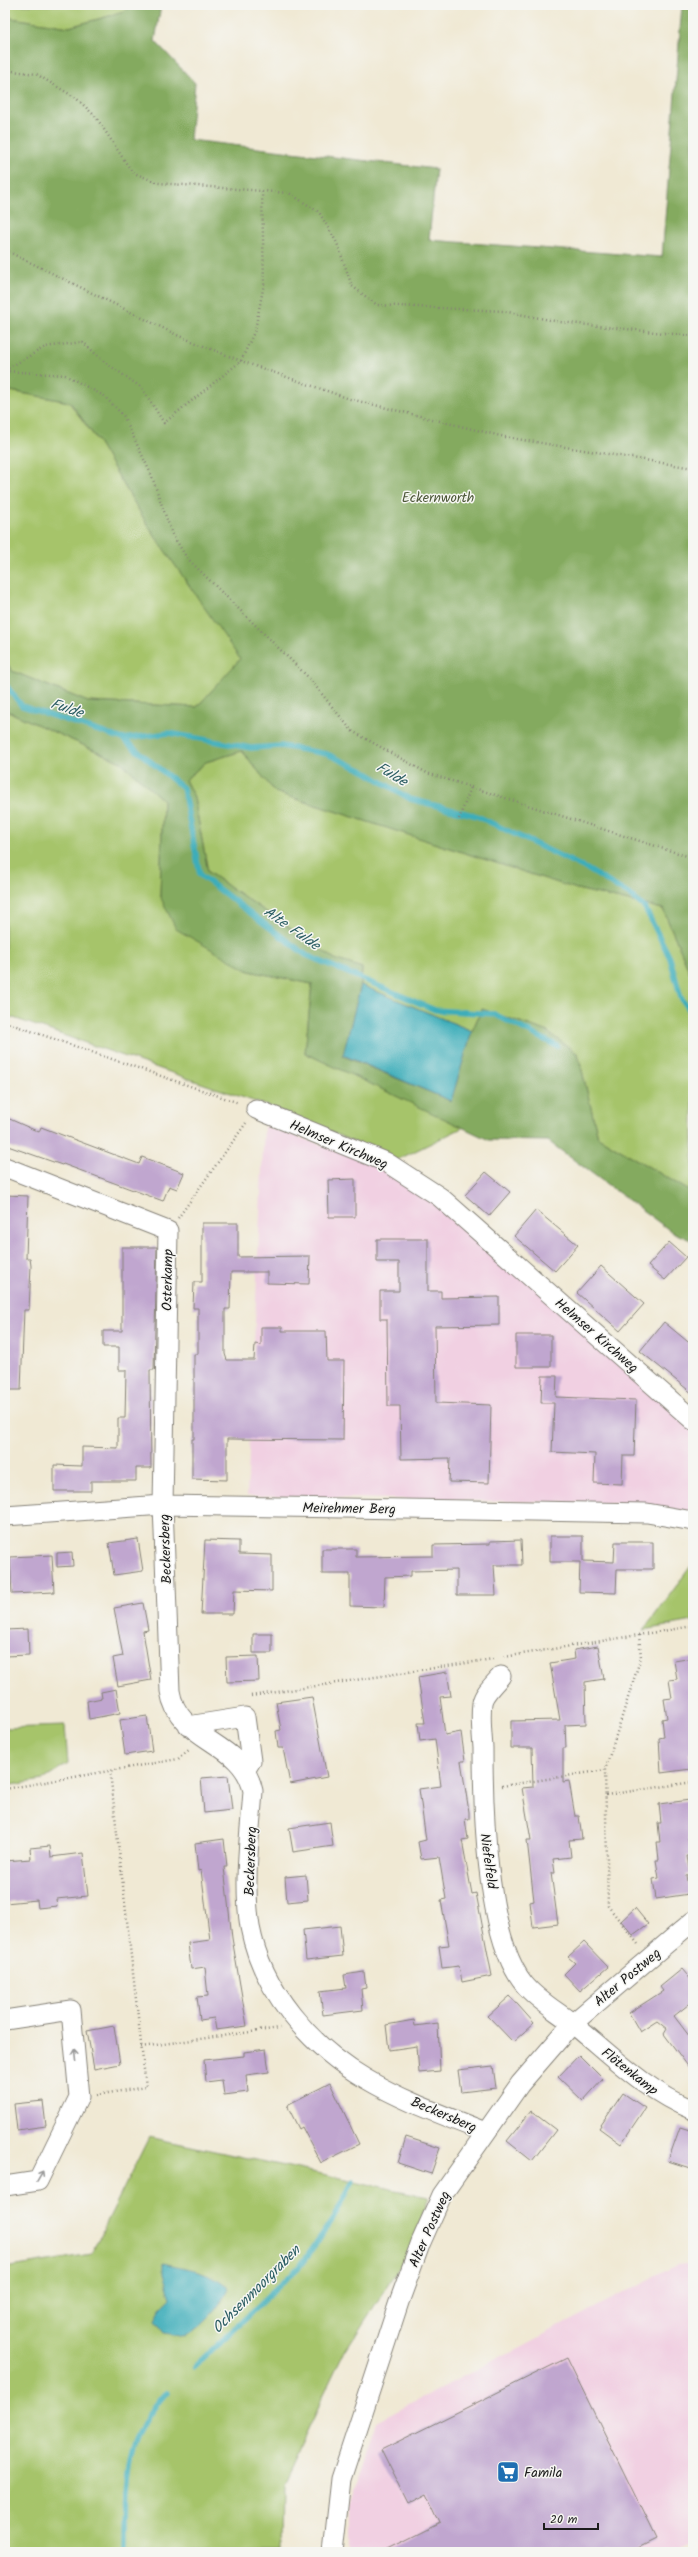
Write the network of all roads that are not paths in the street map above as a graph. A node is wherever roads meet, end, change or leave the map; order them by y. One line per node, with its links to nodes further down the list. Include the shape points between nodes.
1 (256, 1109): 3 (street, Helmser Kirchweg, via 386,1162 440,1197)
2 (5, 1167): 4 (street, Osterkamp, via 168,1231)
3 (693, 1420)
4 (163, 1505): 5 (street, Meirehmer Berg); 6 (street, Meirehmer Berg, via 647,1513); 8 (street, Beckersberg, via 170,1691 178,1713)
5 (5, 1516)
6 (693, 1521)
7 (501, 1676): 12 (street, Niefelfeld, via 482,1701 484,1834 498,1917 505,1943 523,1983 536,1997)
8 (188, 1726): 9 (street, Beckersberg, via 230,1754); 9 (street, via 245,1717 251,1761)
9 (246, 1769): 14 (street, Beckersberg, via 253,1791 248,1878 252,1932 262,1965 272,1986 300,2025 320,2044 366,2079 432,2111)
10 (693, 1921): 12 (street, Alter Postweg)
11 (5, 2020): 15 (street, one-way to 11, via 38,2181 79,2097 71,2010)
12 (572, 2024): 13 (street, Flötenkamp, via 632,2076 661,2095); 14 (street, Alter Postweg, via 520,2084)
13 (693, 2110)
14 (485, 2132): 16 (street, Alter Postweg, via 442,2195 399,2302 341,2479)
15 (5, 2186)
16 (333, 2552)

